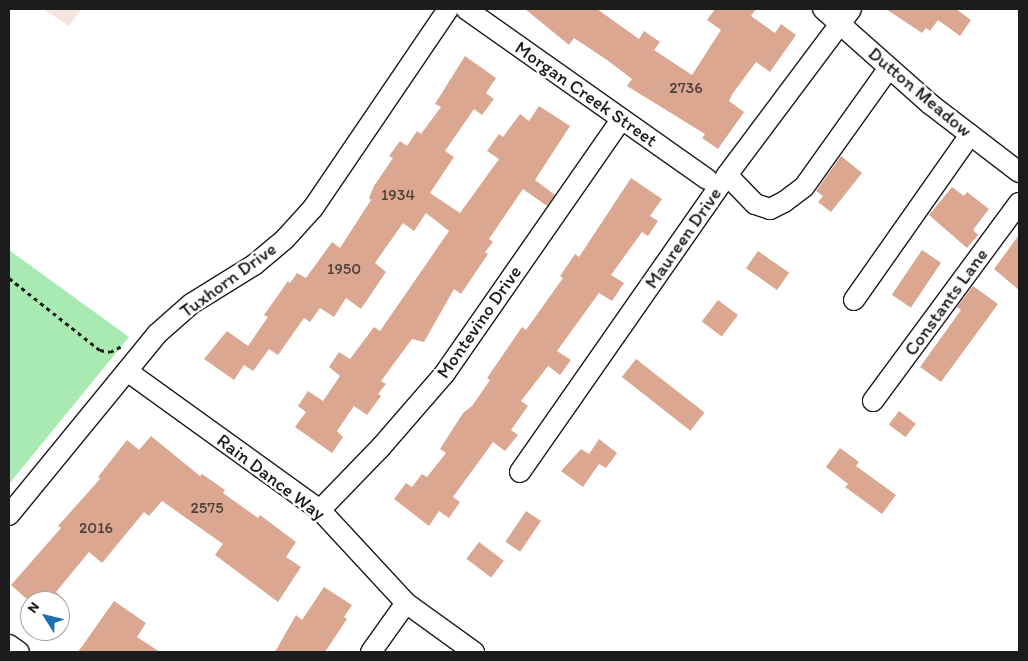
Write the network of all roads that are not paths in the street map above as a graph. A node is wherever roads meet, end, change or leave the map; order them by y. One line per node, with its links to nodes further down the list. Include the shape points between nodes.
1 (448, 9): 13 (street, Tuxhorn Drive, via 314,208 254,264 191,304 170,322)
2 (466, 9): 6 (street, Morgan Creek Street)
3 (823, 9): 4 (street, Dutton Meadow)
4 (846, 16): 5 (street, Dutton Meadow); 9 (street, Maureen Drive)
5 (889, 68): 7 (street, Dutton Meadow); 9 (street, via 804,187 784,202 770,209 755,204)
6 (621, 120): 10 (street, Morgan Creek Street); 16 (street, Montevino Drive, via 445,372 381,447)
7 (970, 135): 8 (street, Dutton Meadow); 12 (street)
8 (1019, 172)
9 (727, 175): 15 (street, Maureen Drive)
10 (707, 179)
11 (1019, 203): 14 (street, Constants Lane)
12 (854, 300)
13 (127, 371): 16 (street, Rain Dance Way); 17 (street, Tuxhorn Drive)
14 (873, 401)
15 (520, 472)
16 (320, 510): 18 (street, Rain Dance Way)
17 (9, 514)
18 (406, 603): 21 (street); 22 (street, Rain Dance Way)
19 (9, 645): 20 (street)
20 (19, 652)
21 (371, 652)
22 (474, 652)

